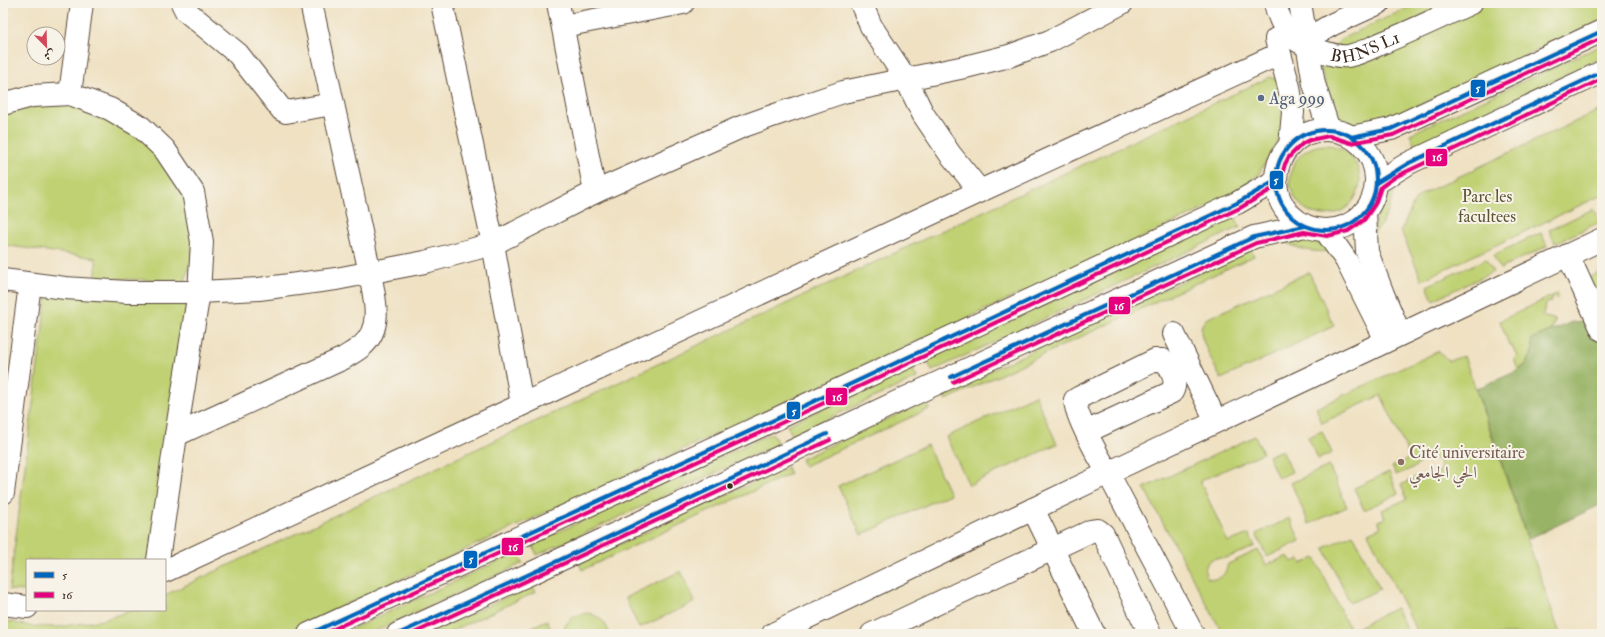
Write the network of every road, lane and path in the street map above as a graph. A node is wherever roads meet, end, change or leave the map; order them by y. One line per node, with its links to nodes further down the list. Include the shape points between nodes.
1 (82, 3): 22 (street)
2 (182, 3): 24 (street, via 186,11 238,54 282,110 286,112)
3 (311, 3): 24 (street)
4 (442, 3): 35 (street)
5 (558, 3): 16 (street)
6 (683, 3): 16 (street)
7 (861, 3): 21 (street, via 871,26)
8 (1122, 3): 21 (street, via 1050,41 1022,51 965,67)
9 (1266, 3): 19 (street)
10 (1275, 3): 18 (street, BHNS L1, via 1280,18 1291,36)
11 (1283, 3): 18 (street, BHNS L1, via 1286,19)
12 (1300, 3): 18 (street)
13 (1379, 3): 18 (street, via 1333,24)
14 (1460, 3): 18 (street, BHNS L1, via 1360,50 1344,52)
15 (1471, 3): 18 (street, BHNS L1, via 1403,35 1347,56 1337,56)
16 (563, 26): 31 (street)
17 (1602, 31): 26 (street, via 1391,129)
18 (1308, 42): 25 (street, via 1314,84)
19 (1280, 54): 27 (street, via 1293,112); 30 (street)
20 (1602, 72): 29 (street, via 1409,163)
21 (906, 79): 30 (street, via 923,114 950,154); 31 (street, via 843,92 741,127)
22 (70, 94): 23 (street, via 32,96); 40 (street, via 110,109 141,127 165,150 193,192 202,242)
23 (3, 104)
24 (333, 104): 37 (street)
25 (1329, 130): 26 (street); 27 (street, via 1308,134)
26 (1351, 137): 29 (street, via 1362,145 1370,156)
27 (1290, 146): 28 (street, via 1279,162)
28 (1276, 181): 33 (street, via 1277,192 1287,212 1295,220); 58 (street, via 1237,203 914,355)
29 (1376, 183): 32 (street)
30 (980, 191): 44 (street)
31 (595, 192): 35 (street)
32 (1365, 211): 33 (street, via 1357,219 1336,229); 43 (street, via 1367,252 1383,294)
33 (1315, 228): 43 (street, via 1346,260); 59 (street, via 1254,237)
34 (1602, 239): 36 (street)
35 (493, 244): 37 (street); 44 (street)
36 (1568, 255): 41 (street); 43 (street)
37 (370, 273): 40 (street, via 259,289); 47 (street, via 377,316 373,331 363,345 344,358)
38 (3, 280): 39 (street)
39 (30, 284): 40 (street, via 126,292); 48 (street)
40 (199, 292): 47 (street)
41 (1602, 330)
42 (1174, 334): 45 (street)
43 (1393, 337): 45 (street)
44 (522, 404): 54 (street)
45 (1216, 421): 49 (street)
46 (1086, 432): 49 (street)
47 (176, 435): 53 (street)
48 (5, 464): 50 (street)
49 (1108, 472): 51 (street); 64 (street)
50 (3, 493)
51 (1033, 509): 52 (street); 57 (street)
52 (1053, 549): 61 (street); 62 (street); 63 (street, via 1091,531 1098,530 1104,534)
53 (158, 559)
54 (166, 571)
55 (3, 604): 56 (street)
56 (26, 607)
57 (810, 626): 60 (street)
58 (309, 634)
59 (398, 634)
60 (773, 634)
61 (872, 634)
62 (1094, 634)
63 (1150, 634)
64 (1193, 634)

